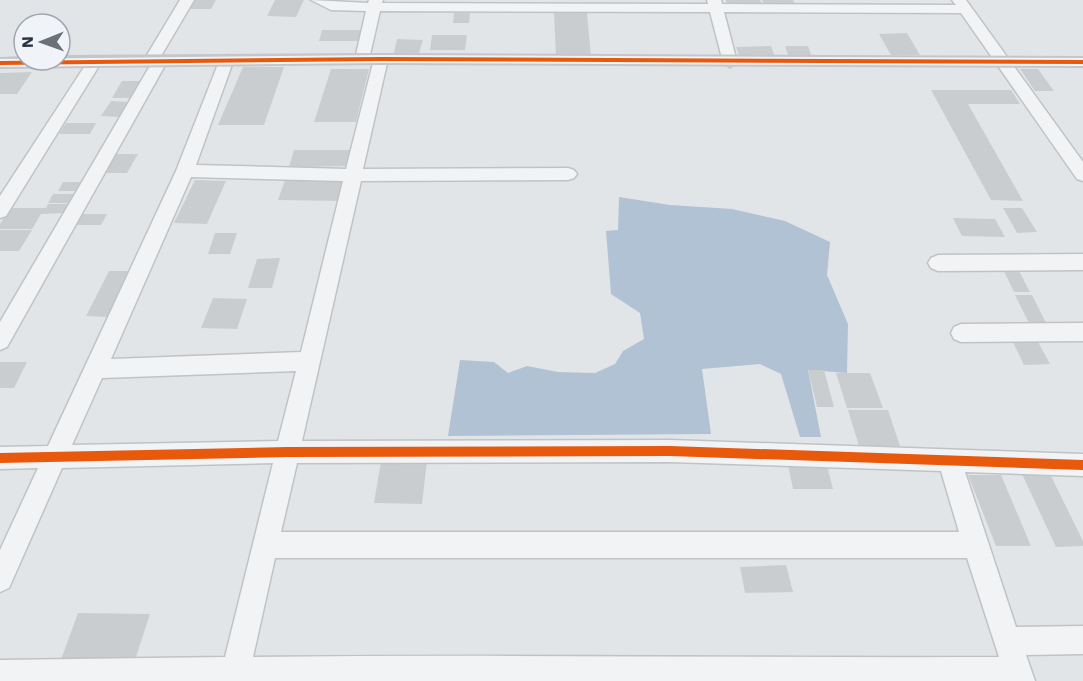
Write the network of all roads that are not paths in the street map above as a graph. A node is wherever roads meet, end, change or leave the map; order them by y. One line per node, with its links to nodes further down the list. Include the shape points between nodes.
1 (187, 0): 9 (street)
2 (318, 0): 3 (street, via 331,6)
3 (375, 3): 4 (street); 7 (street)
4 (715, 4): 5 (street); 11 (street)
5 (962, 4): 10 (street)
6 (227, 59): 7 (street); 9 (street); 14 (street)
7 (371, 59): 11 (street); 16 (street)
8 (95, 60): 9 (street); 13 (street); 18 (street)
9 (156, 60): 23 (street)
10 (1000, 60): 11 (street); 12 (street); 17 (street)
11 (730, 62)
12 (1083, 62)
13 (0, 63)
14 (184, 171): 16 (street); 25 (street)
15 (568, 174): 16 (street)
16 (353, 175): 24 (street)
17 (1083, 175)
18 (0, 211)
19 (1083, 262): 20 (street)
20 (938, 263)
21 (1083, 332): 22 (street)
22 (961, 333)
23 (0, 341)
24 (308, 361): 25 (street); 26 (street)
25 (95, 369): 28 (street)
26 (286, 452): 28 (street); 29 (street, via 670,452); 31 (street)
27 (0, 458): 28 (street)
28 (55, 458): 33 (street)
29 (950, 461): 30 (street); 32 (street)
30 (1083, 465)
31 (265, 545): 32 (street); 38 (street)
32 (976, 545): 36 (street)
33 (5, 555): 34 (street)
34 (0, 579)
35 (1083, 640): 36 (street)
36 (1008, 641): 41 (street)
37 (0, 674): 38 (street)
38 (234, 675): 39 (street)
39 (439, 675): 40 (street)
40 (638, 676): 41 (street)
41 (1020, 676)

